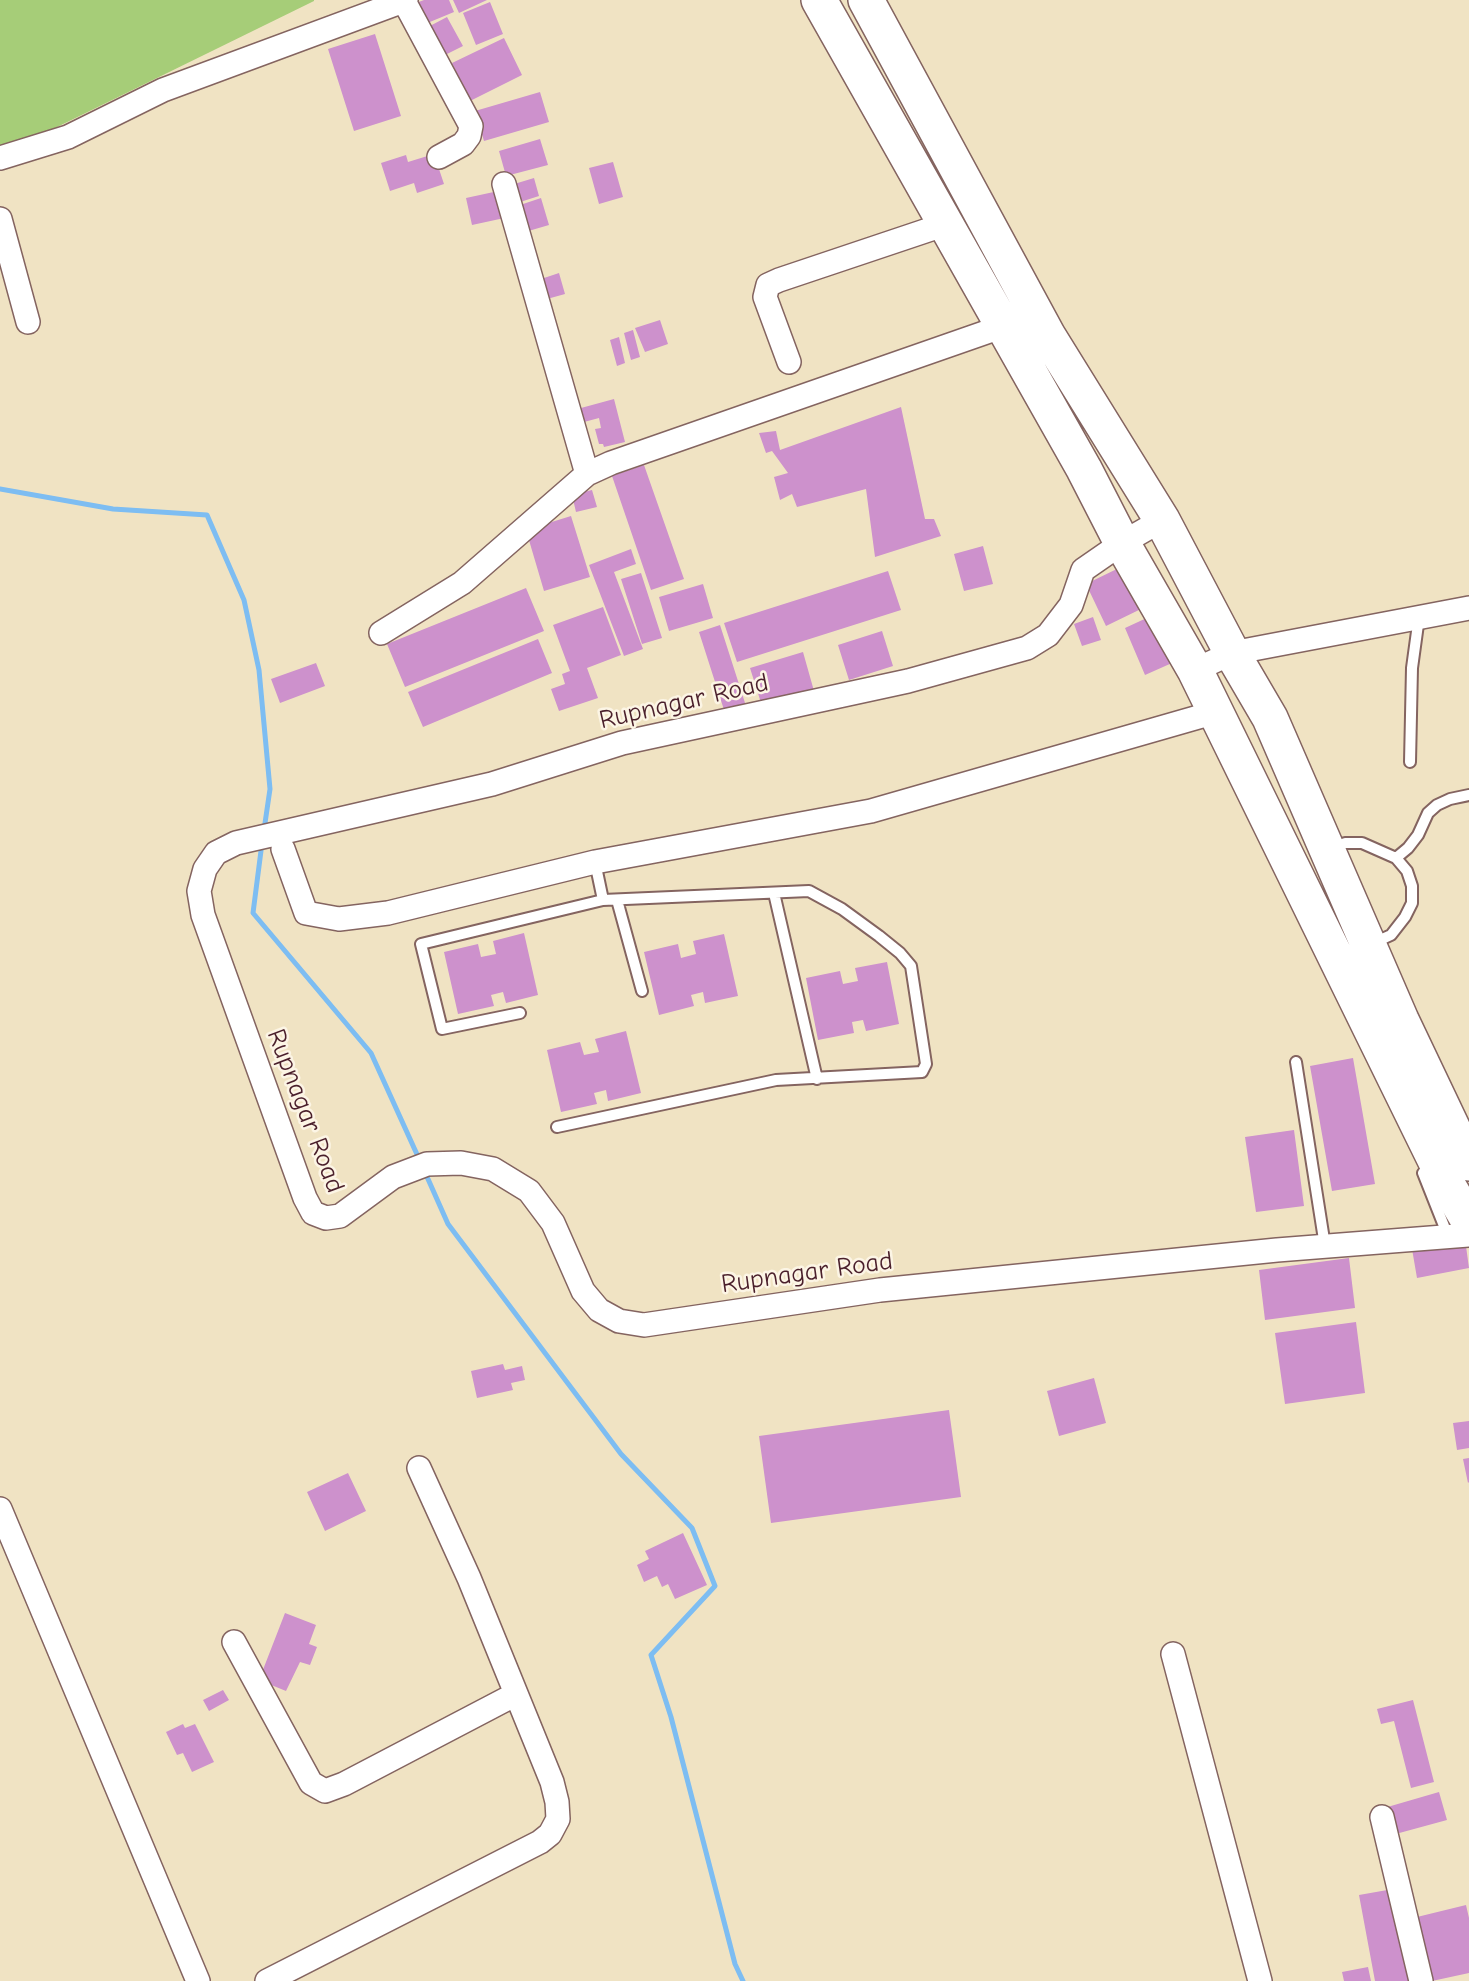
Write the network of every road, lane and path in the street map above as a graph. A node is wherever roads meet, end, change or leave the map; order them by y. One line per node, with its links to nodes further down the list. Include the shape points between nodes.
1 (405, 0): 4 (street, via 471,126 463,144); 5 (street, via 163,90 68,137)
2 (819, 0): 8 (main road)
3 (866, 0): 9 (main road)
4 (439, 157)
5 (0, 158)
6 (504, 184): 13 (street)
7 (0, 219): 10 (street)
8 (946, 224): 11 (main road); 12 (street, via 768,285 765,297)
9 (1034, 310): 11 (street); 14 (main road)
10 (28, 322)
11 (1004, 326): 13 (street); 15 (main road)
12 (789, 362)
13 (587, 474): 18 (street, via 462,583)
14 (1161, 520): 15 (street, Rupnagar Road); 19 (main road)
15 (1122, 543): 20 (main road); 24 (street, Rupnagar Road, via 1083,570 1071,605 1048,635 1027,648 908,681 622,743 492,784)
16 (1469, 608): 17 (street)
17 (1419, 617): 19 (street); 22 (lane, via 1412,668)
18 (381, 634)
19 (1231, 653): 20 (street); 25 (main road, via 1270,718)
20 (1195, 670): 21 (main road)
21 (1216, 712): 27 (street, via 871,811); 38 (main road, via 1419,1146 1447,1184)
22 (1410, 762)
23 (1469, 795): 26 (lane, via 1437,805)
24 (279, 841): 27 (street, via 306,914 339,919 388,913); 39 (street, Rupnagar Road, via 251,839 216,853 205,869 199,891 203,915 313,1213 326,1218 341,1216 393,1177 419,1167 461,1163 493,1169 529,1191 553,1223 583,1291 598,1310 619,1321 644,1325 880,1290)
25 (1327, 850): 26 (lane, via 1362,843); 37 (main road)
26 (1396, 858): 31 (lane, via 1407,871 1412,904 1391,935)
27 (595, 862): 29 (lane)
28 (774, 892): 30 (lane); 35 (lane); 35 (lane, via 809,891 879,936 911,966 926,1064 922,1072)
29 (603, 900): 30 (lane); 33 (lane, via 421,944 442,1029)
30 (617, 900): 32 (lane)
31 (1380, 940)
32 (642, 991)
33 (520, 1013)
34 (1296, 1062): 39 (lane)
35 (817, 1079): 36 (lane, via 776,1080)
36 (557, 1127)
37 (1469, 1163)
38 (1462, 1231): 39 (street, Rupnagar Road)
39 (1325, 1246)
40 (419, 1468): 44 (street)
41 (0, 1509): 46 (street)
42 (234, 1642): 44 (street, via 311,1783 325,1791)
43 (1173, 1654): 48 (street)
44 (516, 1694): 47 (street, via 557,1802 558,1819 550,1833)
45 (1382, 1817): 49 (street)
46 (198, 1981)
47 (267, 1981)
48 (1260, 1981)
49 (1421, 1981)

